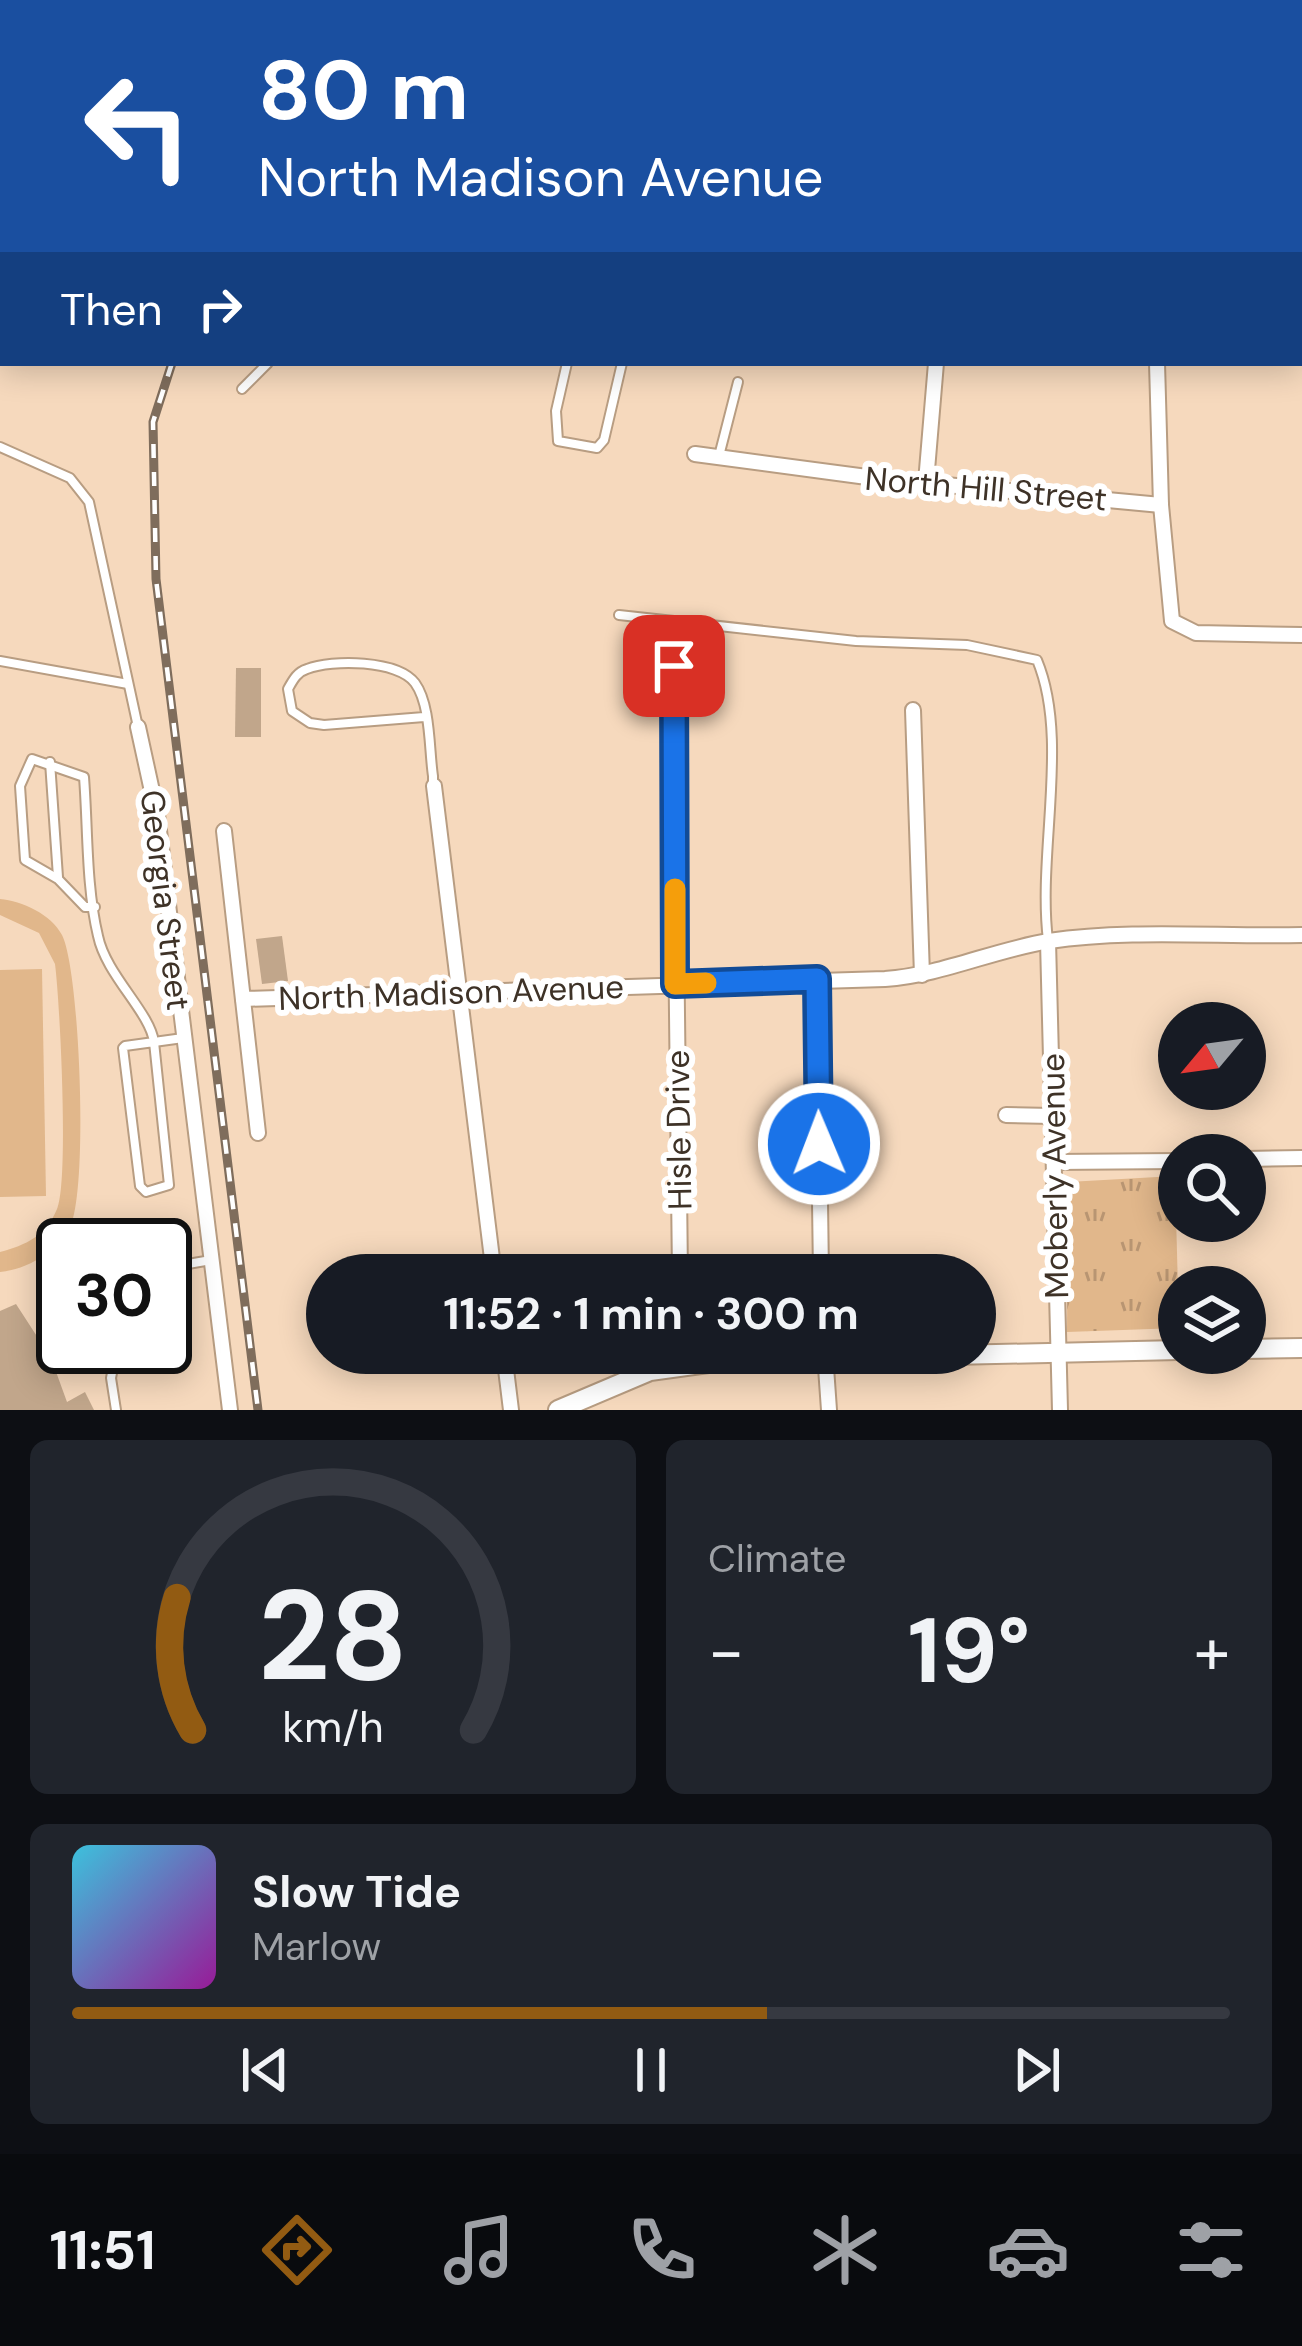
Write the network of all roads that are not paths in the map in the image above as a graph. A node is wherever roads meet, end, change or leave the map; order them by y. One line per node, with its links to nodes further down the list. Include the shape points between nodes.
1 (265, 366): 7 (lane)
2 (566, 366): 3 (lane, via 558,441 582,449 604,440)
3 (621, 366)
4 (936, 366): 11 (street)
5 (1157, 366): 12 (street)
6 (738, 382): 10 (lane)
7 (242, 389)
8 (0, 447): 17 (lane, Georgia Street, via 70,478 85,493)
9 (695, 454): 10 (street, North Hill Street)
10 (719, 458): 11 (street, North Hill Street)
11 (926, 482): 12 (street, North Hill Street)
12 (1161, 505): 14 (street, via 1172,621 1196,633)
13 (619, 615): 27 (lane, via 968,645 1037,660 1050,722)
14 (1302, 634)
15 (0, 661): 17 (lane)
16 (674, 666): 30 (street, Hisle Drive)
17 (128, 684): 20 (lane, Georgia Street)
18 (913, 710): 28 (street)
19 (424, 717): 19 (lane, via 415,682 386,667 319,666 298,674 288,689 292,711 310,724); 22 (lane)
20 (138, 727): 33 (street, Georgia Street, via 157,814)
21 (50, 761): 24 (lane); 24 (lane, via 38,757 27,767 22,819 27,864); 25 (lane, via 84,777)
22 (434, 786): 31 (street)
23 (224, 831): 32 (street)
24 (58, 879): 25 (lane, via 85,907)
25 (95, 907): 34 (lane, via 118,986)
26 (1302, 935): 27 (street, North Madison Avenue)
27 (1048, 941): 28 (street, North Madison Avenue); 36 (street, Moberly Avenue)
28 (922, 975): 29 (street, North Madison Avenue)
29 (817, 979): 30 (street, North Madison Avenue); 44 (street)
30 (675, 984): 31 (street, North Madison Avenue); 43 (street, Hisle Drive)
31 (459, 992): 32 (street, North Madison Avenue); 42 (street)
32 (243, 999): 37 (street)
33 (183, 1038): 34 (lane); 45 (street, Georgia Street)
34 (154, 1042): 34 (lane, via 123,1048 146,1192 169,1185)
35 (1006, 1114): 36 (street)
36 (1052, 1116): 41 (street, Moberly Avenue)
37 (258, 1133)
38 (1302, 1158): 39 (street)
39 (1266, 1159)
40 (1158, 1161): 41 (street)
41 (1054, 1162): 50 (street, Moberly Avenue)
42 (491, 1254)
43 (680, 1254)
44 (821, 1254)
45 (211, 1260): 46 (lane); 57 (street, Georgia Street)
46 (192, 1263)
47 (1302, 1348): 48 (main road)
48 (1266, 1349)
49 (1158, 1350): 50 (main road)
50 (1058, 1352): 51 (main road); 61 (street, Moberly Avenue)
51 (996, 1353)
52 (113, 1374): 56 (lane)
53 (507, 1374): 58 (street)
54 (642, 1374): 59 (main road)
55 (826, 1374): 60 (street)
56 (116, 1410)
57 (230, 1410)
58 (511, 1410)
59 (558, 1410)
60 (829, 1410)
61 (1060, 1410)

